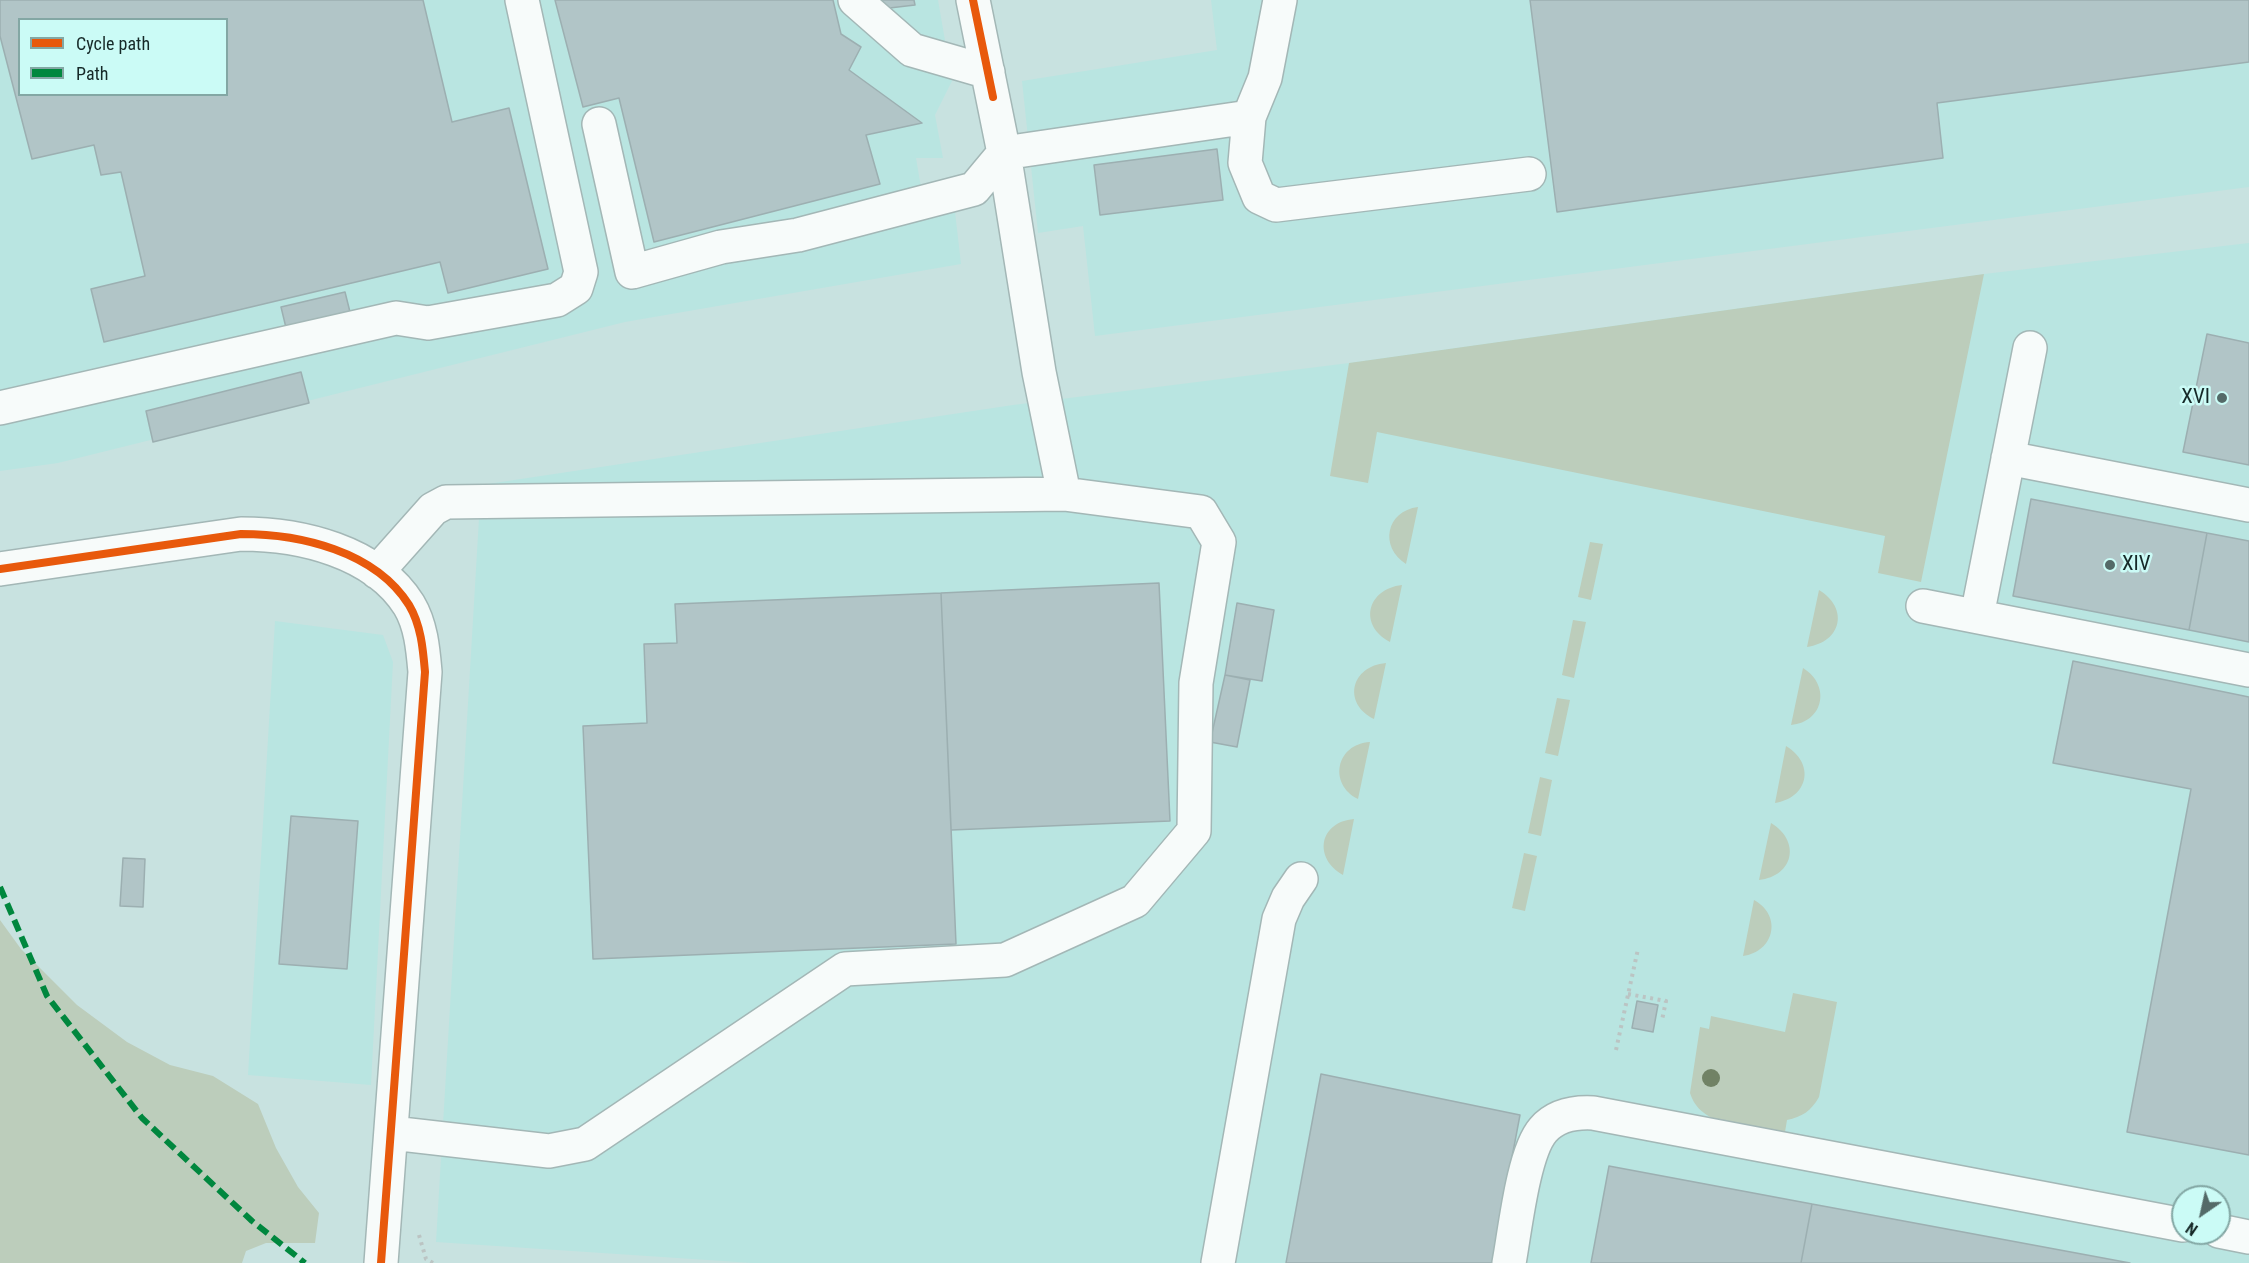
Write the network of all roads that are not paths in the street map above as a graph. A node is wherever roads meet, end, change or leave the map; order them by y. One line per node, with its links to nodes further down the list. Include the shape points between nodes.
1 (522, 0): 11 (street, via 581,272 576,288 557,300 428,323 396,318)
2 (855, 0): 5 (street, via 912,50)
3 (973, 0): 5 (street)
4 (1280, 0): 6 (street, via 1265,78)
5 (990, 84): 8 (street)
6 (1249, 117): 8 (street); 9 (street, via 1245,163 1258,197 1276,205)
7 (599, 124): 8 (street, via 632,272 721,247 798,235 974,189)
8 (1004, 153): 13 (street, via 1039,372)
9 (1529, 174)
10 (2030, 348): 12 (street)
11 (0, 408)
12 (2008, 458): 14 (street); 18 (street)
13 (1064, 494): 16 (street, via 446,502 433,509); 21 (street, via 1201,512 1219,542 1196,683 1194,831 1135,901 1005,960 845,969 585,1144 549,1151)
14 (2249, 505)
15 (0, 569): 16 (street, via 241,534 275,534 331,548)
16 (377, 572): 21 (street, via 409,605 422,637 425,672)
17 (1923, 606): 18 (street)
18 (1977, 616): 19 (street)
19 (2249, 670)
20 (1301, 879): 26 (street, via 1279,919)
21 (392, 1133): 25 (street)
22 (2171, 1223): 27 (street, via 1593,1113 1571,1113 1551,1122 1533,1147)
23 (2231, 1233): 24 (street)
24 (2249, 1237)
25 (381, 1263)
26 (1218, 1263)
27 (1509, 1263)

